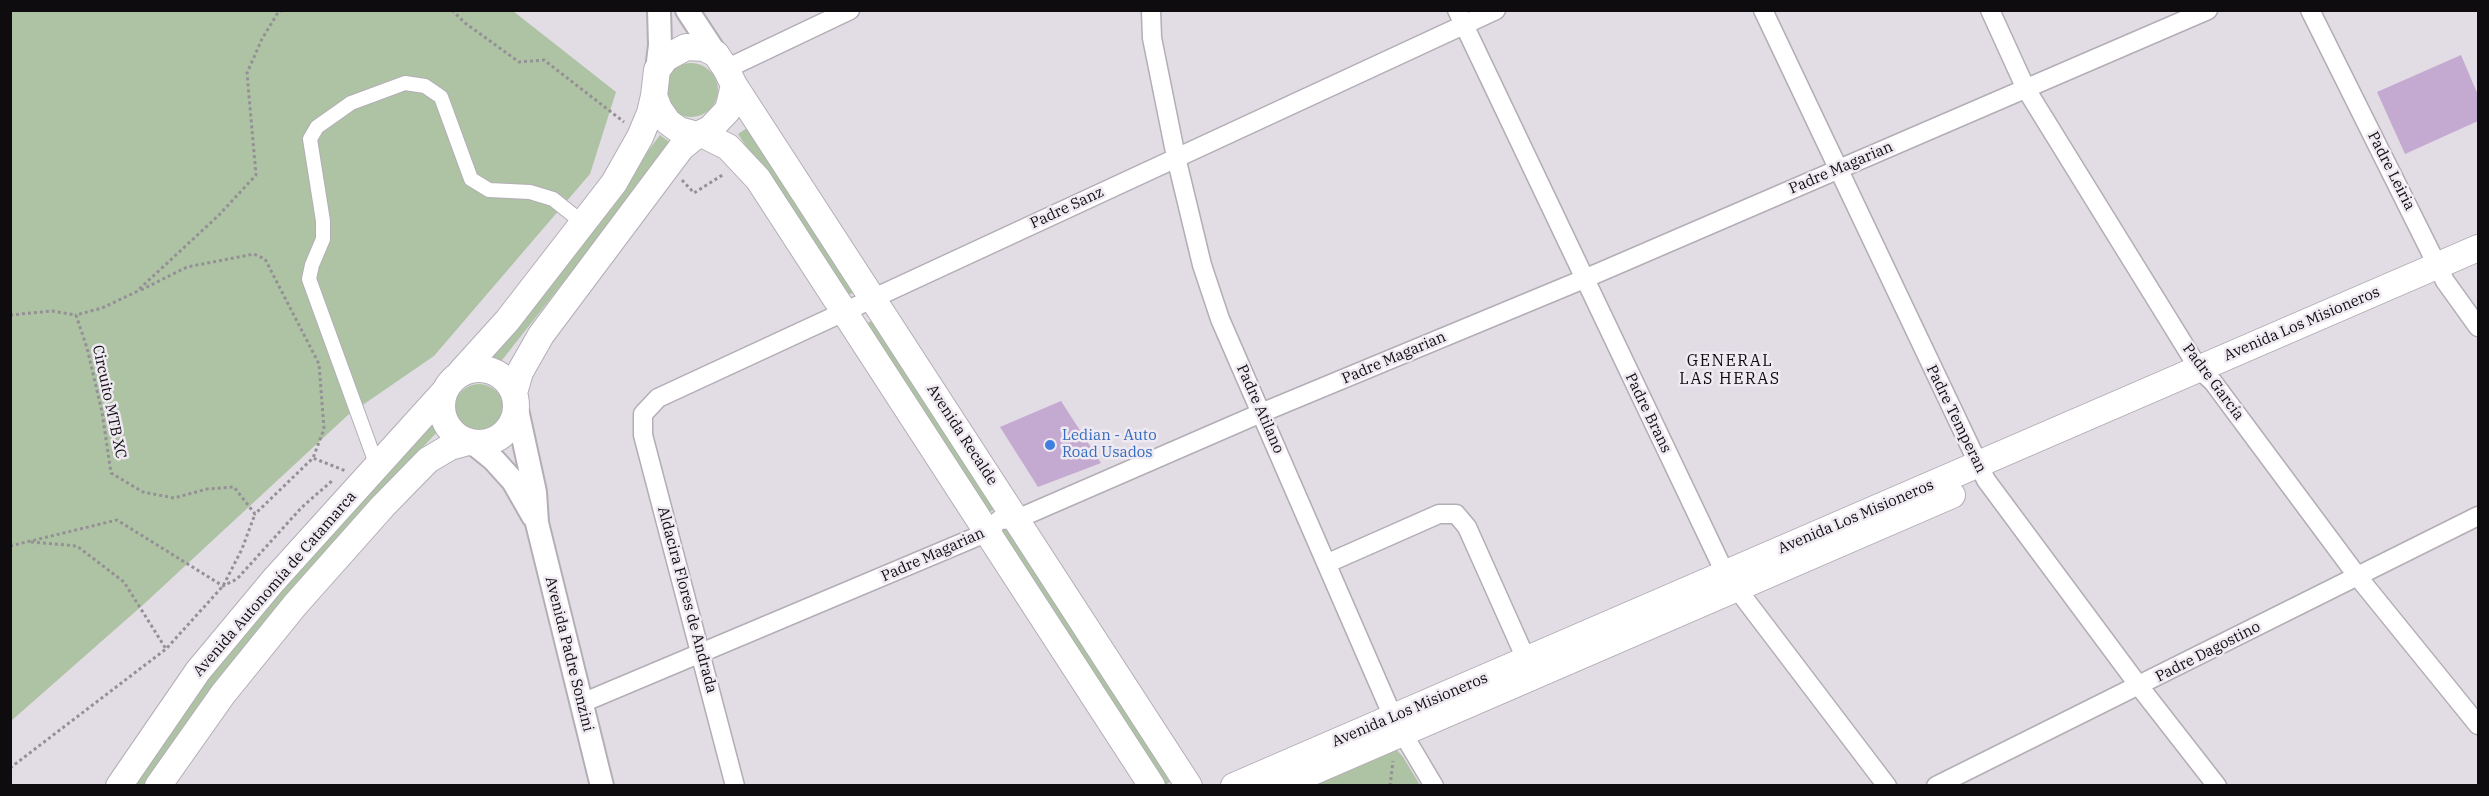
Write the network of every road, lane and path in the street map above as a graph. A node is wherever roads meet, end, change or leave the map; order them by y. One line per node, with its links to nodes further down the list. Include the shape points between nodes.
1 (283, 10): 28 (path, via 262,39 247,74 256,175)
2 (452, 10): 18 (path, via 519,62 544,60)
3 (659, 10): 14 (street)
4 (687, 10): 13 (street, Avenida Recalde)
5 (850, 10): 13 (street)
6 (1151, 10): 19 (street, Padre Atilano, via 1152,38)
7 (1496, 10): 12 (street, Padre Sanz)
8 (1763, 10): 22 (street, Padre Temperan)
9 (1990, 10): 15 (street, Padre García)
10 (2208, 10): 15 (street, Padre Magarian)
11 (2310, 10): 26 (street, Padre Leiria)
12 (1460, 18): 19 (street, Padre Sanz); 27 (street, Padre Brans)
13 (725, 69): 14 (main road, via 704,48 686,47 666,58); 17 (main road, via 728,110 721,120); 29 (main road, Avenida Recalde)
14 (657, 70): 16 (main road)
15 (2026, 89): 22 (street, Padre Magarian); 35 (street, Padre García)
16 (654, 96): 17 (main road, via 668,122 679,130); 18 (main road)
17 (700, 134): 20 (main road, Avenida Recalde, via 728,147); 21 (main road, via 681,148)
18 (640, 137): 23 (main road, via 614,183)
19 (1176, 157): 29 (street, Padre Sanz); 38 (street, Padre Atilano, via 1202,265 1220,319)
20 (744, 162): 21 (path, via 694,193); 30 (main road, Avenida Recalde)
21 (668, 166): 37 (main road, via 541,335 520,372)
22 (1838, 170): 27 (street, Padre Magarian); 43 (street, Padre Temperan)
23 (583, 224): 34 (main road, via 507,321); 42 (street, via 553,199 530,192 489,190 471,179 441,97 425,86 405,83 351,104 317,127 310,140 323,238 309,279)
24 (2478, 248): 26 (main road, Avenida Los Misioneros)
25 (2478, 267): 26 (main road, Avenida Los Misioneros)
26 (2442, 273): 33 (street, Padre Leiria); 35 (main road, Avenida Los Misioneros)
27 (1584, 279): 38 (street, Padre Magarian); 53 (street, Padre Brans)
28 (136, 292): 32 (path); 41 (path, via 187,267 254,254 265,259 319,364 324,429)
29 (872, 297): 30 (street, Padre Sanz); 46 (main road, Avenida Recalde)
30 (844, 310): 39 (street, Padre Sanz, via 658,398); 48 (main road, Avenida Recalde)
31 (10, 315): 32 (path, via 52,311)
32 (76, 315): 44 (path, Circuito MTB XC, via 102,412 111,472 143,492 174,498 234,487)
33 (2478, 327)
34 (460, 373): 36 (main road); 37 (main road, via 485,369 497,373 507,381)
35 (2206, 375): 43 (main road, Avenida Los Misioneros); 52 (street, Padre García)
36 (444, 392): 40 (main road, via 443,418 453,433); 42 (main road, Avenida Autonomía de Catamarca)
37 (515, 399): 40 (main road, via 515,417 502,436 491,442); 47 (street, Avenida Padre Sonzini, via 533,482)
38 (1261, 413): 46 (street, Padre Magarian); 51 (street, Padre Atilano)
39 (643, 414): 56 (street, Aldacira Flores de Andrada, via 643,435)
40 (470, 443): 47 (street, Avenida Padre Sonzini, via 494,460 513,481); 64 (main road, Avenida Autonomía de Catamarca, via 450,447 428,460 375,515 288,614)
41 (313, 458): 44 (path); 54 (path, via 346,471 302,507 237,579)
42 (377, 466): 63 (main road, Avenida Autonomía de Catamarca, via 198,671)
43 (1982, 472): 53 (main road, Avenida Los Misioneros); 58 (street, Padre Temperan)
44 (255, 514): 54 (path)
45 (2478, 516): 52 (street, Padre Dagostino)
46 (1017, 519): 48 (street, Padre Magarian, via 999,520); 68 (main road, Avenida Recalde)
47 (537, 523): 59 (street, Avenida Padre Sonzini)
48 (988, 532): 56 (street, Padre Magarian); 67 (main road, Avenida Recalde)
49 (27, 542): 50 (path); 54 (path, via 117,520); 55 (path, via 77,546 124,582)
50 (10, 546)
51 (1328, 563): 57 (street, via 1439,514 1456,514 1467,527); 60 (street, Padre Atilano)
52 (2358, 577): 58 (street, Padre Dagostino); 61 (street, Padre García)
53 (1731, 581): 57 (main road, Avenida Los Misioneros); 60 (main road, Avenida Los Misioneros); 72 (street, Padre Brans)
54 (223, 586): 55 (path)
55 (166, 649): 62 (path)
56 (701, 653): 59 (street, Padre Magarian); 66 (street, Aldacira Flores de Andrada)
57 (1526, 659): 60 (main road, Avenida Los Misioneros)
58 (2139, 686): 73 (street, Padre Dagostino); 74 (street, Padre Temperan)
59 (582, 703): 65 (street, Avenida Padre Sonzini)
60 (1398, 725): 69 (main road, Avenida Los Misioneros); 70 (main road, Avenida Los Misioneros); 71 (street, Padre Atilano)
61 (2478, 725)
62 (10, 768)
63 (119, 786)
64 (158, 786)
65 (602, 786)
66 (735, 786)
67 (1152, 786)
68 (1189, 786)
69 (1234, 786)
70 (1280, 786)
71 (1434, 786)
72 (1887, 786)
73 (1936, 786)
74 (2217, 786)

